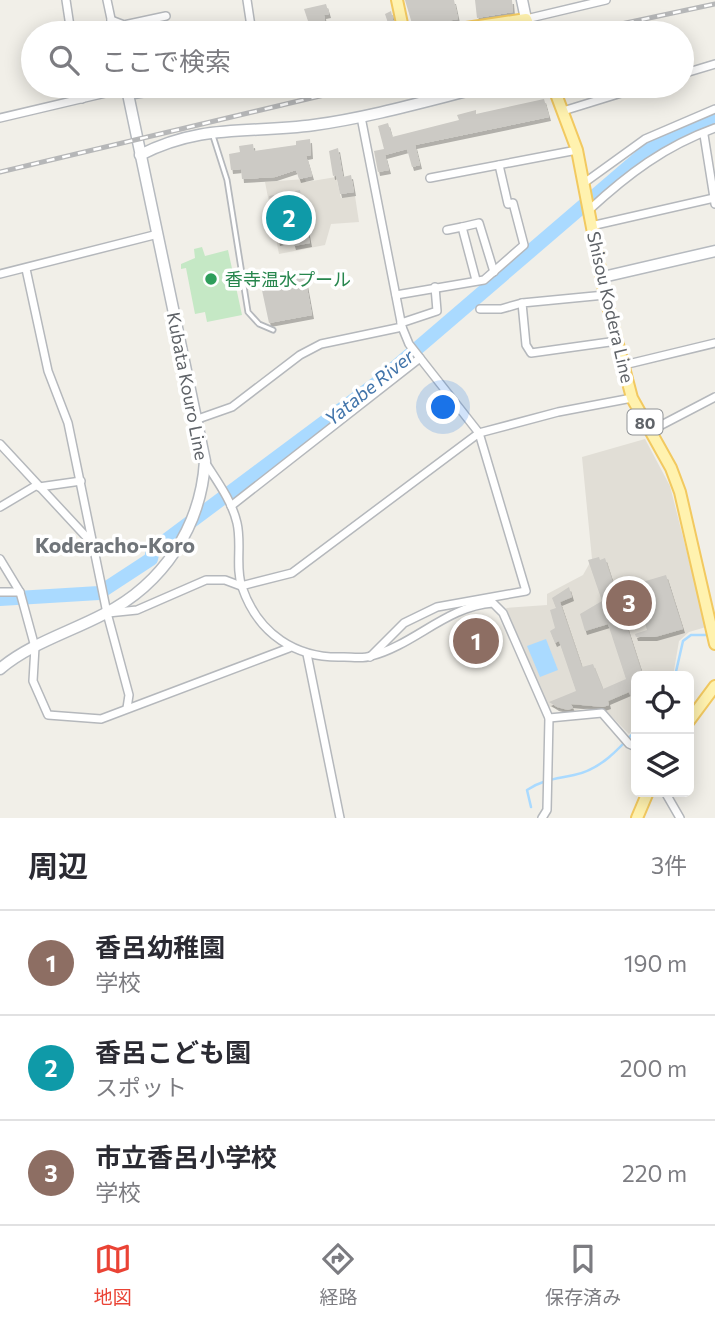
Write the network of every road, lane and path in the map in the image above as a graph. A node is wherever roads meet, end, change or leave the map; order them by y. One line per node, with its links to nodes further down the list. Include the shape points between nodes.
1 (66, 0): 10 (street)
2 (107, 0): 9 (street)
3 (247, 0): 12 (street)
4 (397, 0): 13 (main road)
5 (522, 0): 8 (main road)
6 (606, 0): 8 (street)
7 (166, 16): 11 (street)
8 (526, 19): 14 (main road)
9 (111, 20)
10 (70, 21)
11 (143, 21)
12 (250, 21)
13 (401, 21)
14 (501, 21)
15 (715, 64): 16 (street)
16 (694, 70)
17 (86, 98): 22 (street)
18 (129, 98): 31 (main road, Kubata Kouro Line)
19 (438, 98): 25 (main road)
20 (558, 98): 24 (main road, Shisou Kodera Line / 80)
21 (605, 98): 24 (street)
22 (82, 99): 26 (street)
23 (715, 109): 34 (street, via 645,139)
24 (563, 111): 30 (main road, Shisou Kodera Line / 80)
25 (361, 117): 28 (main road); 48 (street)
26 (0, 118)
27 (715, 128): 36 (street, via 664,150)
28 (211, 131): 31 (main road); 53 (lane, via 227,180 248,312)
29 (704, 135): 35 (street)
30 (577, 150): 32 (street); 34 (main road, Shisou Kodera Line / 80)
31 (140, 155): 40 (main road, Kubata Kouro Line)
32 (499, 165): 33 (street); 43 (street, via 524,244)
33 (430, 178)
34 (585, 187): 36 (main road, Shisou Kodera Line / 80)
35 (715, 201): 37 (street)
36 (589, 210): 37 (main road, Shisou Kodera Line / 80)
37 (591, 226): 45 (main road, Shisou Kodera Line / 80)
38 (462, 227): 39 (street); 43 (street, via 479,223); 46 (street)
39 (447, 230)
40 (158, 234): 42 (street); 60 (main road, Kubata Kouro Line)
41 (715, 251): 45 (main road)
42 (26, 269): 44 (street); 65 (street, via 48,371 68,423)
43 (494, 272): 46 (street)
44 (0, 274)
45 (603, 277): 49 (main road, Shisou Kodera Line / 80)
46 (476, 280): 47 (street)
47 (435, 287): 48 (street); 52 (street, via 437,311)
48 (396, 295): 52 (street)
49 (605, 295): 50 (street); 54 (main road, Shisou Kodera Line / 80)
50 (522, 303): 51 (street); 54 (street, via 526,345 531,353)
51 (480, 309)
52 (402, 325): 56 (street); 60 (street, via 321,344 232,407)
53 (273, 330)
54 (617, 341): 57 (main road, Shisou Kodera Line / 80)
55 (715, 343): 57 (street)
56 (420, 358): 62 (street); 68 (street)
57 (624, 365): 59 (main road, Shisou Kodera Line / 80)
58 (715, 397): 61 (street)
59 (632, 398): 61 (main road, Shisou Kodera Line / 80); 62 (street)
60 (195, 420): 64 (main road, Kubata Kouro Line)
61 (650, 431): 77 (main road, Shisou Kodera Line / 80, via 680,492)
62 (479, 433): 71 (street, via 304,567); 72 (street)
63 (0, 444): 66 (street)
64 (205, 461): 68 (street); 76 (main road, Kubata Kouro Line, via 201,498 185,537 153,580)
65 (82, 481): 66 (street); 69 (street)
66 (38, 486): 67 (street); 69 (street)
67 (0, 506)
68 (231, 506): 71 (street, via 240,538)
69 (92, 543): 76 (street)
70 (0, 559): 74 (street)
71 (241, 586): 76 (street, via 206,580 137,610); 79 (street, via 259,620)
72 (526, 591): 75 (street); 81 (street, via 437,607 404,623)
73 (0, 592): 74 (street)
74 (20, 592): 78 (street)
75 (493, 603): 81 (street, via 460,611); 86 (street, via 503,613)
76 (107, 613): 78 (main road, Kubata Kouro Line); 84 (street, via 129,695)
77 (714, 638)
78 (35, 647): 82 (main road, Kubata Kouro Line); 84 (street, via 33,681 48,715 101,719)
79 (289, 648): 80 (street); 84 (street)
80 (307, 654): 81 (street); 90 (street)
81 (370, 657)
82 (0, 669)
83 (715, 686): 85 (main road)
84 (127, 708)
85 (694, 714)
86 (548, 718): 87 (street, via 603,713); 91 (street, via 547,810)
87 (630, 742)
88 (646, 797): 92 (main road)
89 (669, 797): 93 (street)
90 (340, 818)
91 (542, 818)
92 (637, 818)
93 (680, 818)

